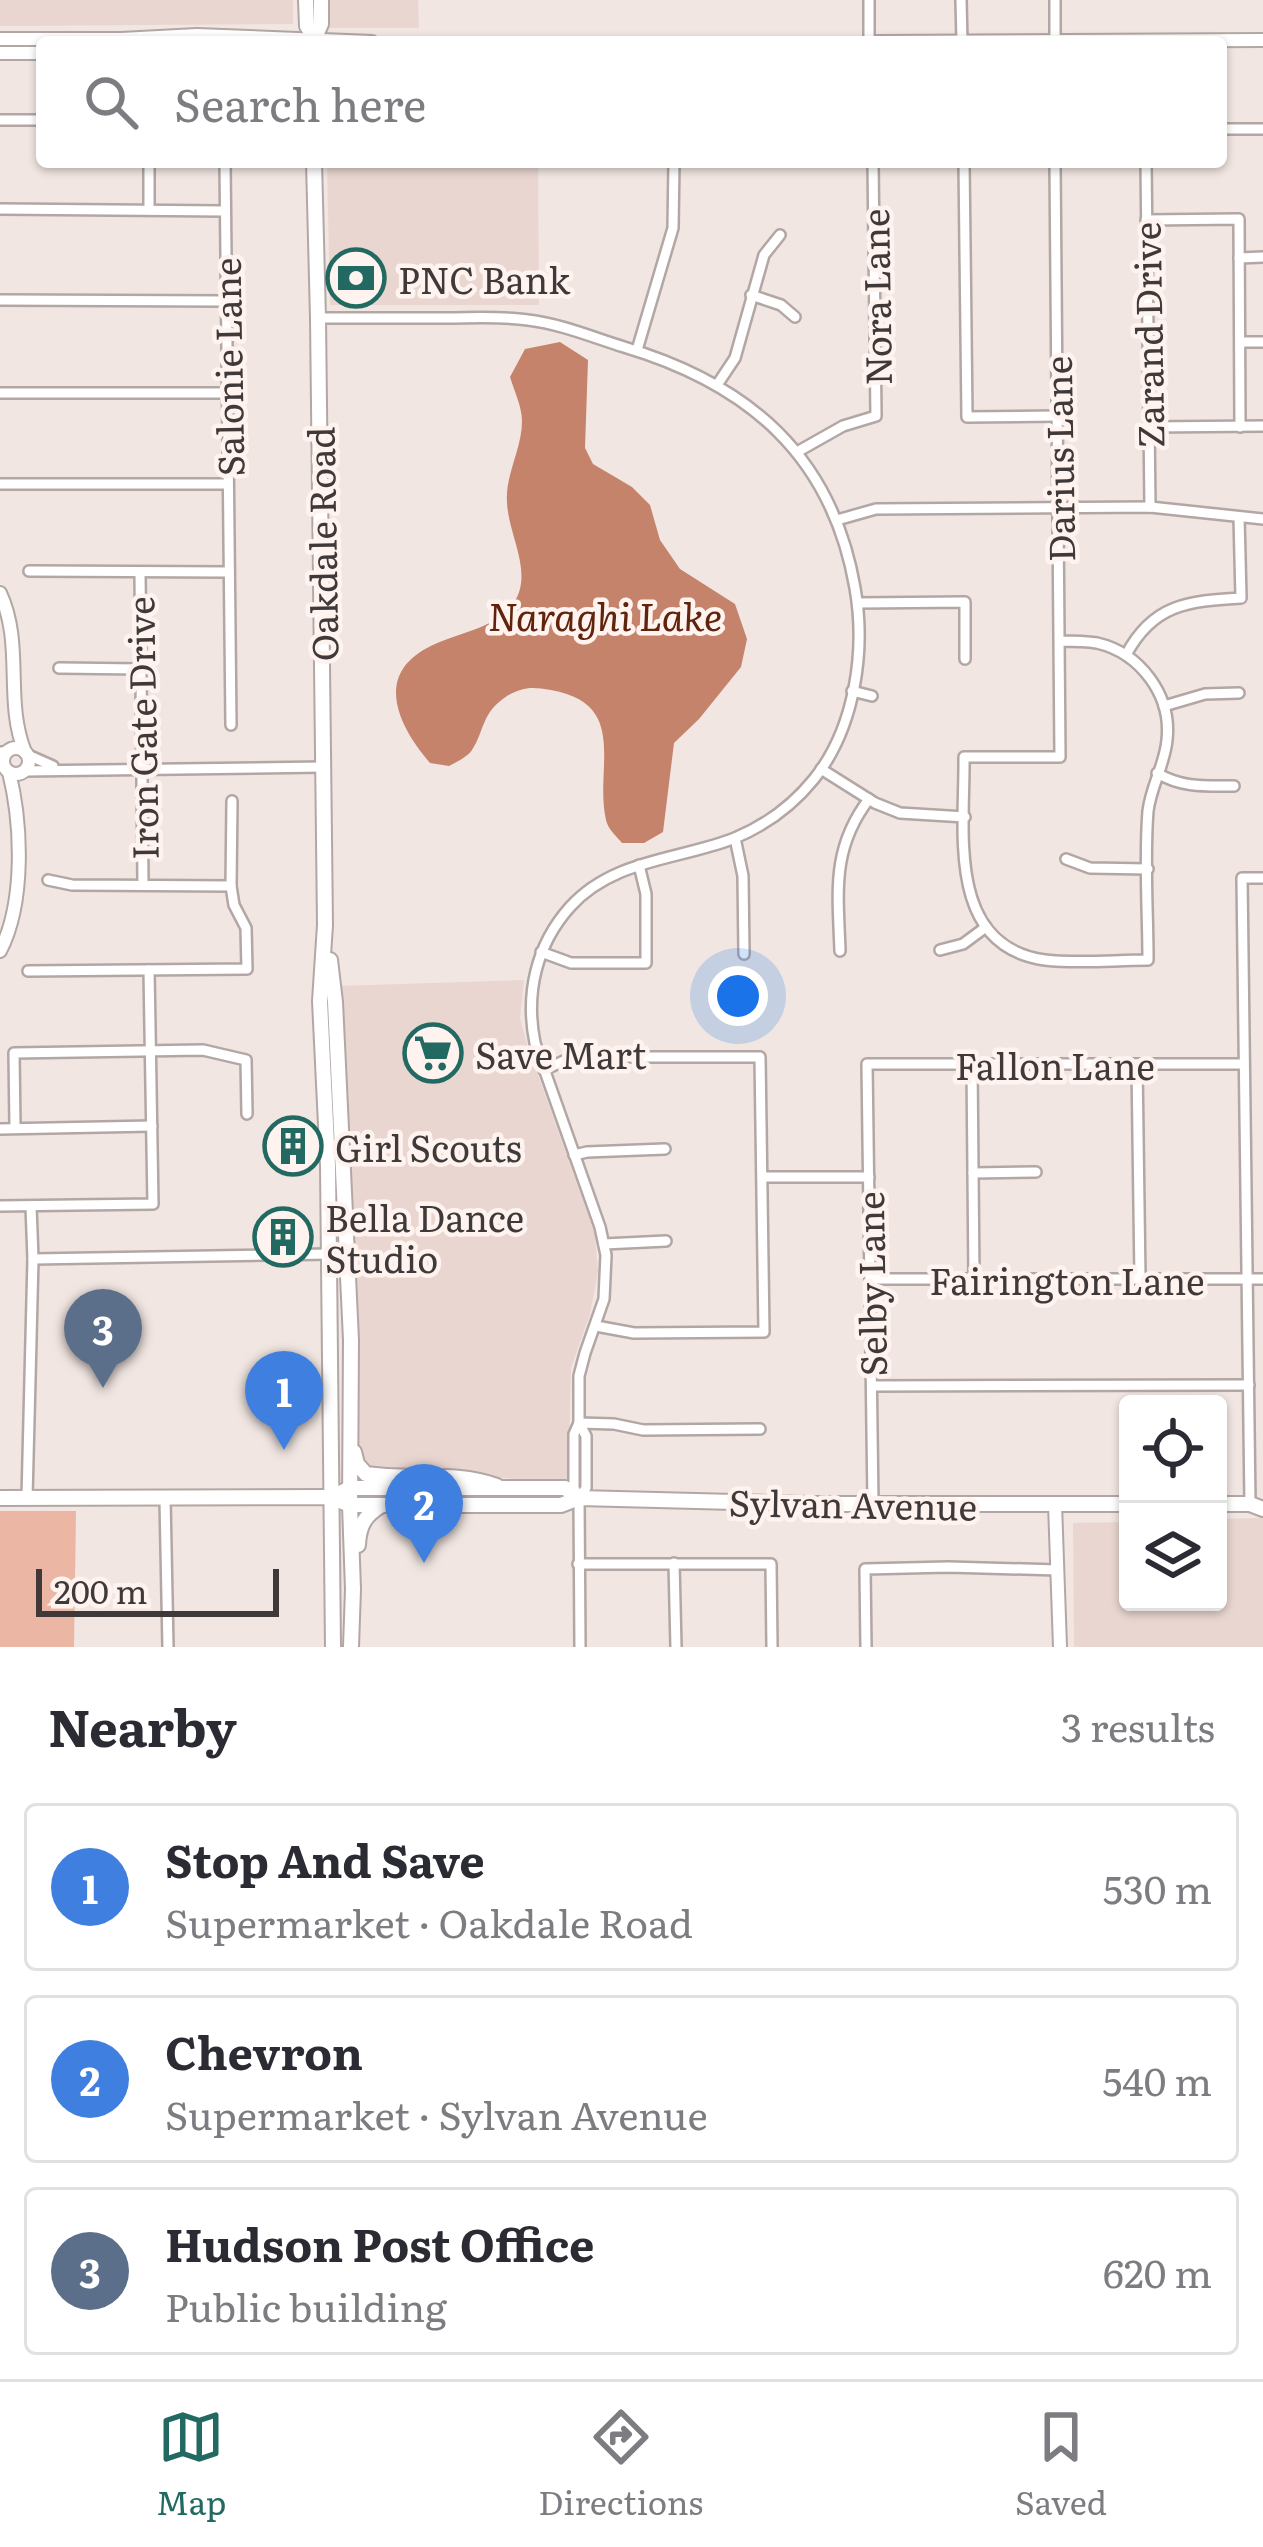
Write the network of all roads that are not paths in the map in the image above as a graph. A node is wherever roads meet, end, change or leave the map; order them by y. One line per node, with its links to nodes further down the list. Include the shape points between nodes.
1 (306, 0): 6 (main road)
2 (321, 0): 7 (main road)
3 (869, 0): 8 (street)
4 (961, 0): 9 (street)
5 (1055, 0): 10 (street)
6 (312, 36)
7 (316, 36)
8 (873, 36)
9 (962, 36)
10 (1055, 36)
11 (0, 39): 12 (street)
12 (36, 39)
13 (1227, 40): 14 (street)
14 (1263, 40)
15 (36, 52): 16 (street)
16 (0, 53)
17 (0, 120): 18 (street)
18 (36, 120)
19 (1227, 129): 20 (street)
20 (1263, 129)
21 (149, 168): 30 (street)
22 (225, 168): 31 (street, Salonie Lane)
23 (314, 168): 40 (main road, Oakdale Road)
24 (674, 168): 43 (street, via 673,228)
25 (873, 168): 51 (street, Nora Lane, via 876,416)
26 (964, 168): 47 (street, via 967,417)
27 (1055, 168): 47 (street, Darius Lane)
28 (1145, 168): 32 (street, Zarand Drive)
29 (0, 209): 30 (street)
30 (148, 210): 31 (street)
31 (225, 211): 38 (street, Salonie Lane)
32 (1146, 220): 35 (street, via 1239,219); 48 (street, Zarand Drive)
33 (780, 235): 36 (street)
34 (1263, 257): 35 (street)
35 (1239, 258): 41 (street)
36 (751, 295): 39 (street); 44 (street, via 735,358)
37 (0, 300): 38 (street)
38 (226, 301): 46 (street, Salonie Lane)
39 (795, 317)
40 (319, 318): 43 (street, via 526,320); 77 (main road, Oakdale Road)
41 (1240, 342): 42 (street); 49 (street)
42 (1263, 342)
43 (637, 350): 44 (street)
44 (717, 385): 51 (street)
45 (0, 393): 46 (street)
46 (226, 393): 53 (street, Salonie Lane)
47 (1058, 416): 55 (street, Darius Lane)
48 (1149, 427): 49 (street); 54 (street, Zarand Drive)
49 (1240, 427): 50 (street)
50 (1263, 427)
51 (797, 452): 58 (street)
52 (0, 484): 53 (street)
53 (228, 484): 61 (street, Salonie Lane)
54 (1150, 507): 55 (street); 56 (street)
55 (1059, 508): 58 (street, via 876,509); 64 (street, Darius Lane)
56 (1239, 518): 57 (street); 65 (street, via 1240,598 1174,607)
57 (1263, 519)
58 (837, 520): 63 (street)
59 (29, 571): 60 (street)
60 (140, 572): 61 (street); 68 (street, Iron Gate Drive)
61 (229, 572): 74 (street, Salonie Lane)
62 (0, 593): 73 (street, via 13,641)
63 (858, 603): 66 (street, via 965,602); 69 (street)
64 (1060, 641): 65 (street); 85 (street, Darius Lane, via 1060,757 964,758)
65 (1126, 656): 72 (street)
66 (965, 659)
67 (58, 668): 68 (street)
68 (141, 670): 78 (street, Iron Gate Drive)
69 (852, 691): 71 (street); 80 (street)
70 (1239, 693): 72 (street)
71 (872, 696)
72 (1164, 706): 81 (street, via 1167,743)
73 (16, 718): 75 (street); 76 (street)
74 (231, 725)
75 (27, 753): 76 (street, via 29,763); 79 (street)
76 (9, 762): 79 (street); 97 (street, via 17,901)
77 (324, 767): 78 (street); 94 (main road, Oakdale Road)
78 (142, 769): 79 (street); 92 (street, Iron Gate Drive)
79 (64, 770)
80 (821, 770): 83 (street); 86 (street, via 781,812)
81 (1157, 773): 82 (street, via 1190,786); 89 (street)
82 (1234, 786)
83 (869, 799): 85 (street, via 899,813); 98 (street, via 838,866)
84 (232, 801): 93 (street)
85 (965, 817): 95 (street, via 967,890)
86 (735, 838): 88 (street); 100 (street)
87 (1066, 859): 89 (street, via 1090,868)
88 (639, 865): 99 (street, via 574,902); 99 (street, via 646,963 571,963)
89 (1148, 869): 95 (street, via 1148,961 1042,959)
90 (1263, 878): 108 (street, via 1242,878)
91 (48, 880): 92 (street)
92 (143, 885): 93 (street)
93 (231, 886): 102 (street, via 246,928 247,969)
94 (326, 925): 103 (main road, Oakdale Road); 110 (main road, Oakdale Road)
95 (986, 928): 96 (street)
96 (940, 950)
97 (0, 951)
98 (840, 951)
99 (541, 952): 109 (street, via 531,1014)
100 (744, 954)
101 (28, 970): 102 (street)
102 (149, 970): 104 (street)
103 (320, 1001): 110 (main road); 125 (main road, Oakdale Road)
104 (150, 1051): 111 (street, via 246,1060); 112 (street); 113 (street, via 14,1053)
105 (867, 1064): 106 (street, Fallon Lane); 120 (street, Selby Lane)
106 (972, 1064): 107 (street, Fallon Lane); 118 (street)
107 (1138, 1064): 108 (street, Fallon Lane); 127 (street)
108 (1243, 1064): 130 (street)
109 (544, 1070): 116 (street); 119 (street, via 582,1057 760,1057)
110 (340, 1091): 137 (main road, Oakdale Road)
111 (247, 1114)
112 (152, 1126): 113 (street); 122 (street, via 153,1204)
113 (15, 1128): 114 (street)
114 (0, 1129)
115 (664, 1149): 116 (street)
116 (574, 1155): 124 (street)
117 (1036, 1172): 118 (street)
118 (973, 1173): 129 (street)
119 (762, 1177): 120 (street); 132 (street, via 764,1332)
120 (869, 1177): 128 (street, Selby Lane)
121 (0, 1206): 122 (street)
122 (31, 1206): 126 (street)
123 (666, 1241): 124 (street)
124 (604, 1244): 132 (street)
125 (328, 1254): 126 (street); 143 (main road, Oakdale Road)
126 (33, 1259): 141 (street)
127 (1139, 1278): 129 (street, Fairington Lane); 130 (street, Fairington Lane)
128 (870, 1279): 129 (street, Fairington Lane); 134 (street, Selby Lane)
129 (974, 1279)
130 (1248, 1279): 131 (street, Fairington Lane); 133 (street)
131 (1263, 1279)
132 (596, 1326): 135 (street, via 581,1368)
133 (1249, 1385): 134 (street); 149 (street)
134 (872, 1386): 145 (street, Selby Lane)
135 (579, 1423): 136 (street); 144 (street, via 586,1488)
136 (760, 1429)
137 (352, 1446): 138 (main road, via 366,1474 457,1476); 139 (main road, Oakdale Road)
138 (501, 1488): 139 (main road, Sylvan Avenue); 144 (main road, Sylvan Avenue, via 566,1488)
139 (350, 1496): 143 (main road, Sylvan Avenue); 150 (main road, Sylvan Avenue); 153 (main road, Oakdale Road)
140 (0, 1498): 141 (main road, Sylvan Avenue)
141 (27, 1498): 142 (main road, Sylvan Avenue)
142 (165, 1498): 143 (main road, Sylvan Avenue); 155 (street)
143 (329, 1498): 156 (main road, Oakdale Road, via 332,1618)
144 (579, 1498): 145 (main road, Sylvan Avenue); 150 (main road, Sylvan Avenue, via 561,1505); 151 (street)
145 (873, 1503): 146 (main road, Sylvan Avenue)
146 (1055, 1504): 147 (main road, Sylvan Avenue); 154 (street)
147 (1119, 1504)
148 (1227, 1504): 149 (main road)
149 (1258, 1504)
150 (382, 1505): 153 (main road, via 362,1524)
151 (578, 1564): 152 (street); 157 (street)
152 (674, 1564): 158 (street); 159 (street, via 770,1564)
153 (353, 1567): 156 (main road, Oakdale Road)
154 (1058, 1570): 160 (street, via 865,1569); 161 (street)
155 (168, 1647)
156 (342, 1647)
157 (580, 1647)
158 (676, 1647)
159 (772, 1647)
160 (866, 1647)
161 (1060, 1647)

